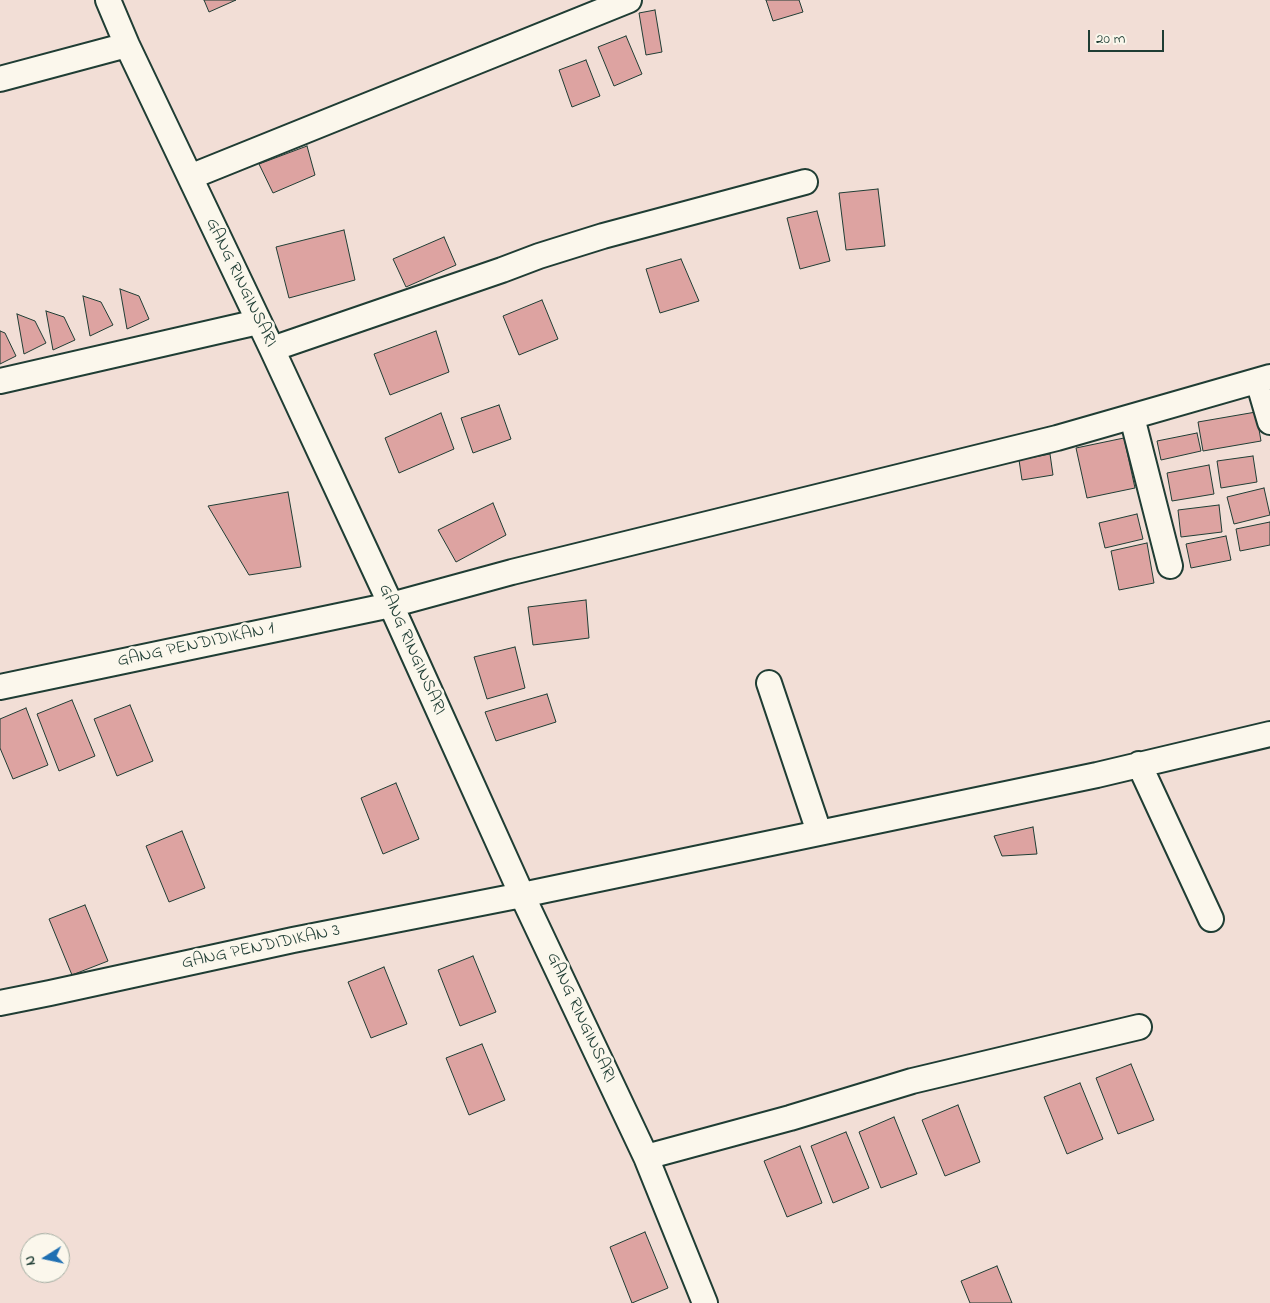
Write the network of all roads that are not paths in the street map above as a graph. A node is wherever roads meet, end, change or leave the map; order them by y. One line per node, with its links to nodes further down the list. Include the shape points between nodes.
1 (108, 0): 3 (street, GANG RINGINSARI)
2 (629, 0): 5 (street)
3 (127, 45): 4 (street); 5 (street, GANG RINGINSARI)
4 (0, 79)
5 (190, 177): 7 (street, GANG RINGINSARI)
6 (805, 182): 8 (street, via 539,256)
7 (258, 322): 8 (street, GANG RINGINSARI); 10 (street)
8 (272, 349): 14 (street, GANG RINGINSARI)
9 (1264, 379): 11 (street, GANG PENDIDIKAN 1); 12 (street)
10 (0, 381)
11 (1132, 417): 13 (street); 14 (street, GANG PENDIDIKAN 1)
12 (1270, 422)
13 (1170, 566)
14 (391, 605): 16 (street, GANG PENDIDIKAN 1); 20 (street, GANG RINGINSARI)
15 (769, 683): 19 (street)
16 (0, 687)
17 (1270, 734): 18 (street, GANG PENDIDIKAN 3)
18 (1139, 764): 19 (street, GANG PENDIDIKAN 3); 21 (street)
19 (819, 832): 20 (street, GANG PENDIDIKAN 3)
20 (522, 895): 22 (street, GANG PENDIDIKAN 3, via 292,940); 24 (street, GANG RINGINSARI)
21 (1211, 919)
22 (0, 1003)
23 (1138, 1027): 24 (street, via 912,1080 790,1118)
24 (646, 1157): 25 (street, GANG RINGINSARI)
25 (705, 1303)

